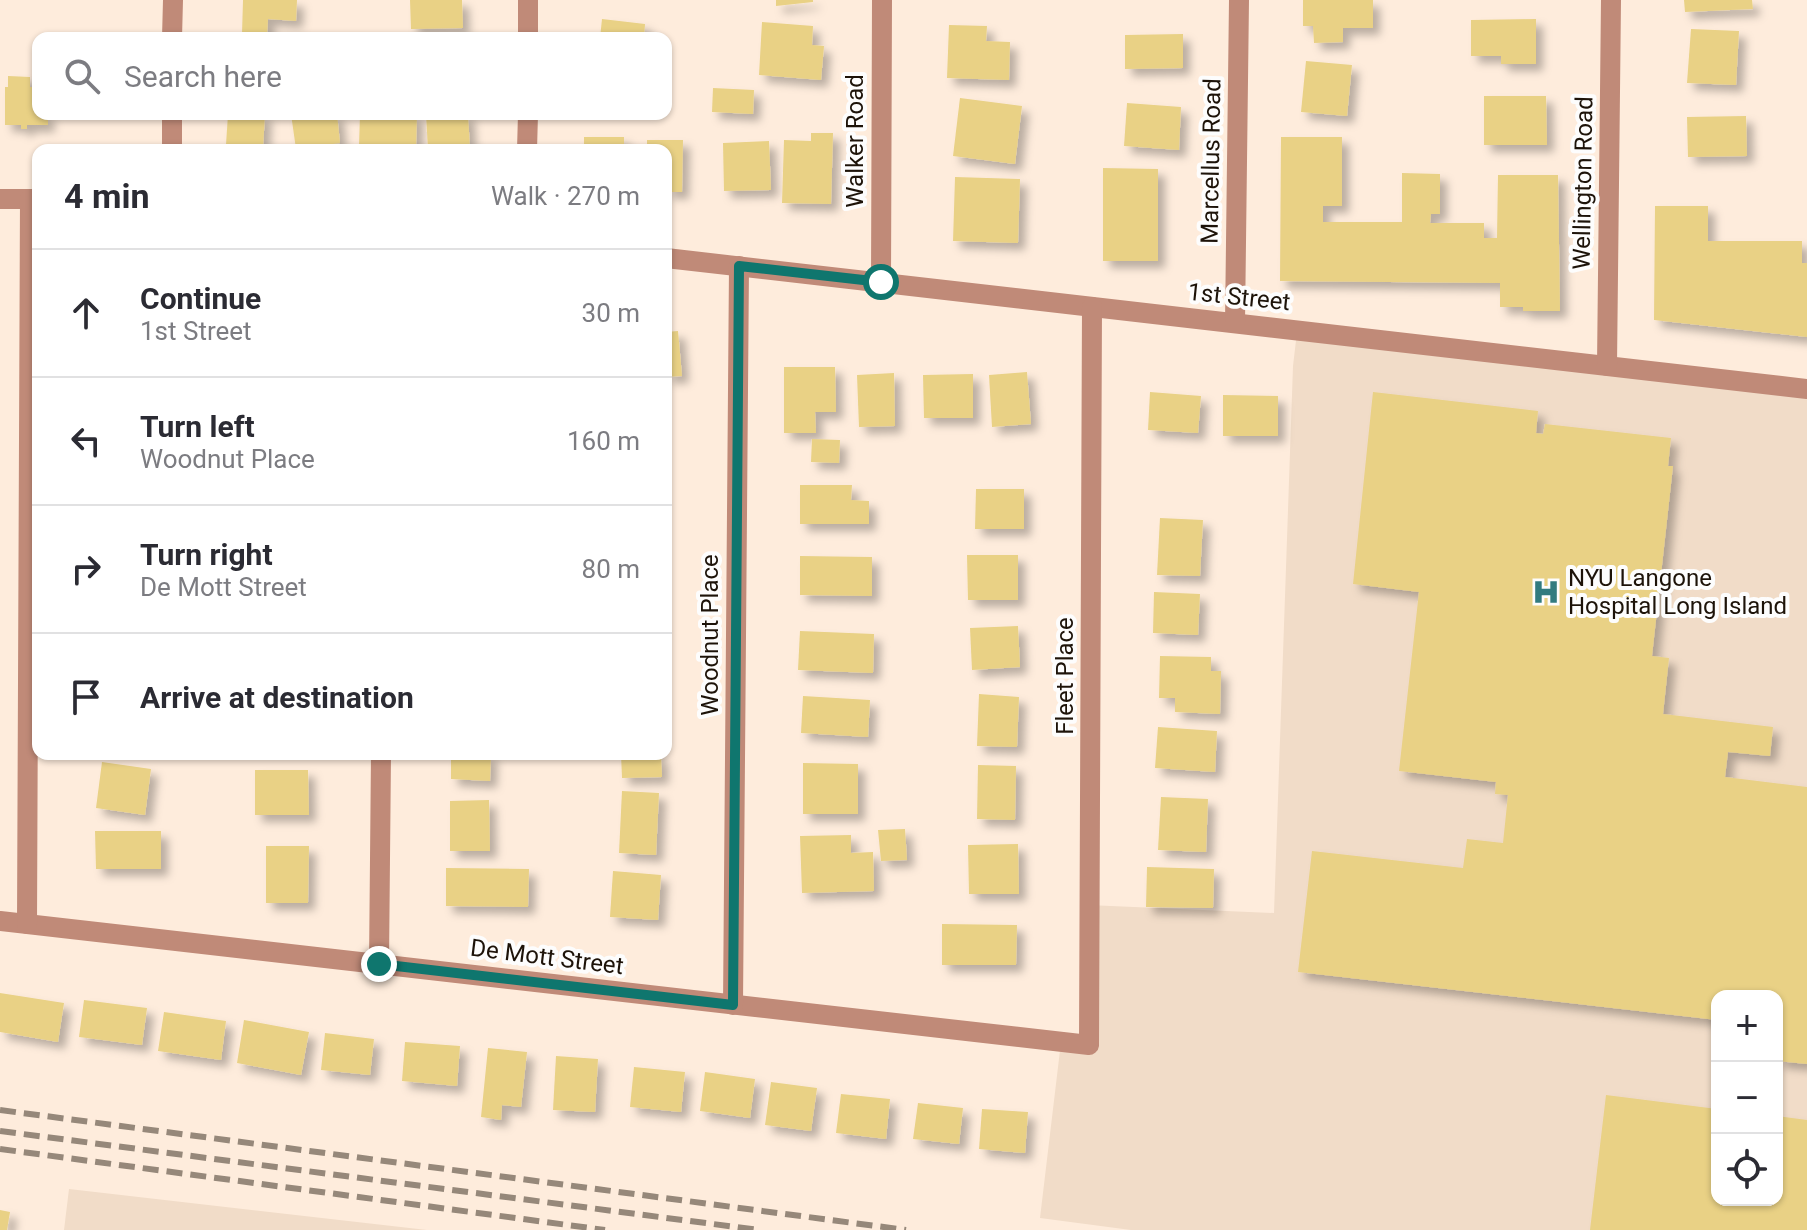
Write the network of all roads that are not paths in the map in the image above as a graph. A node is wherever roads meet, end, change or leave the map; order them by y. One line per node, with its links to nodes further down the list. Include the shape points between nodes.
1 (173, 0): 6 (street)
2 (528, 0): 7 (street)
3 (882, 0): 16 (street, Walker Road)
4 (1239, 0): 18 (street, Marcellus Road)
5 (1611, 0): 19 (street, Wellington Road)
6 (172, 32)
7 (528, 32)
8 (172, 120): 10 (street)
9 (528, 120): 11 (street)
10 (172, 144)
11 (527, 144)
12 (0, 199): 13 (street)
13 (32, 199)
14 (672, 259): 15 (street, 1st Street)
15 (739, 266): 16 (street, 1st Street); 26 (street, Woodnut Place)
16 (881, 282): 17 (street, 1st Street)
17 (1092, 307): 18 (street, 1st Street); 27 (street, Fleet Place)
18 (1235, 323): 19 (street, 1st Street)
19 (1607, 366): 20 (street, 1st Street)
20 (1807, 389)
21 (32, 406): 24 (street)
22 (381, 760): 25 (street)
23 (0, 921): 24 (street, De Mott Street)
24 (27, 924): 25 (street, De Mott Street)
25 (379, 964): 26 (street, De Mott Street)
26 (733, 1005): 27 (street, De Mott Street)
27 (1089, 1045)

